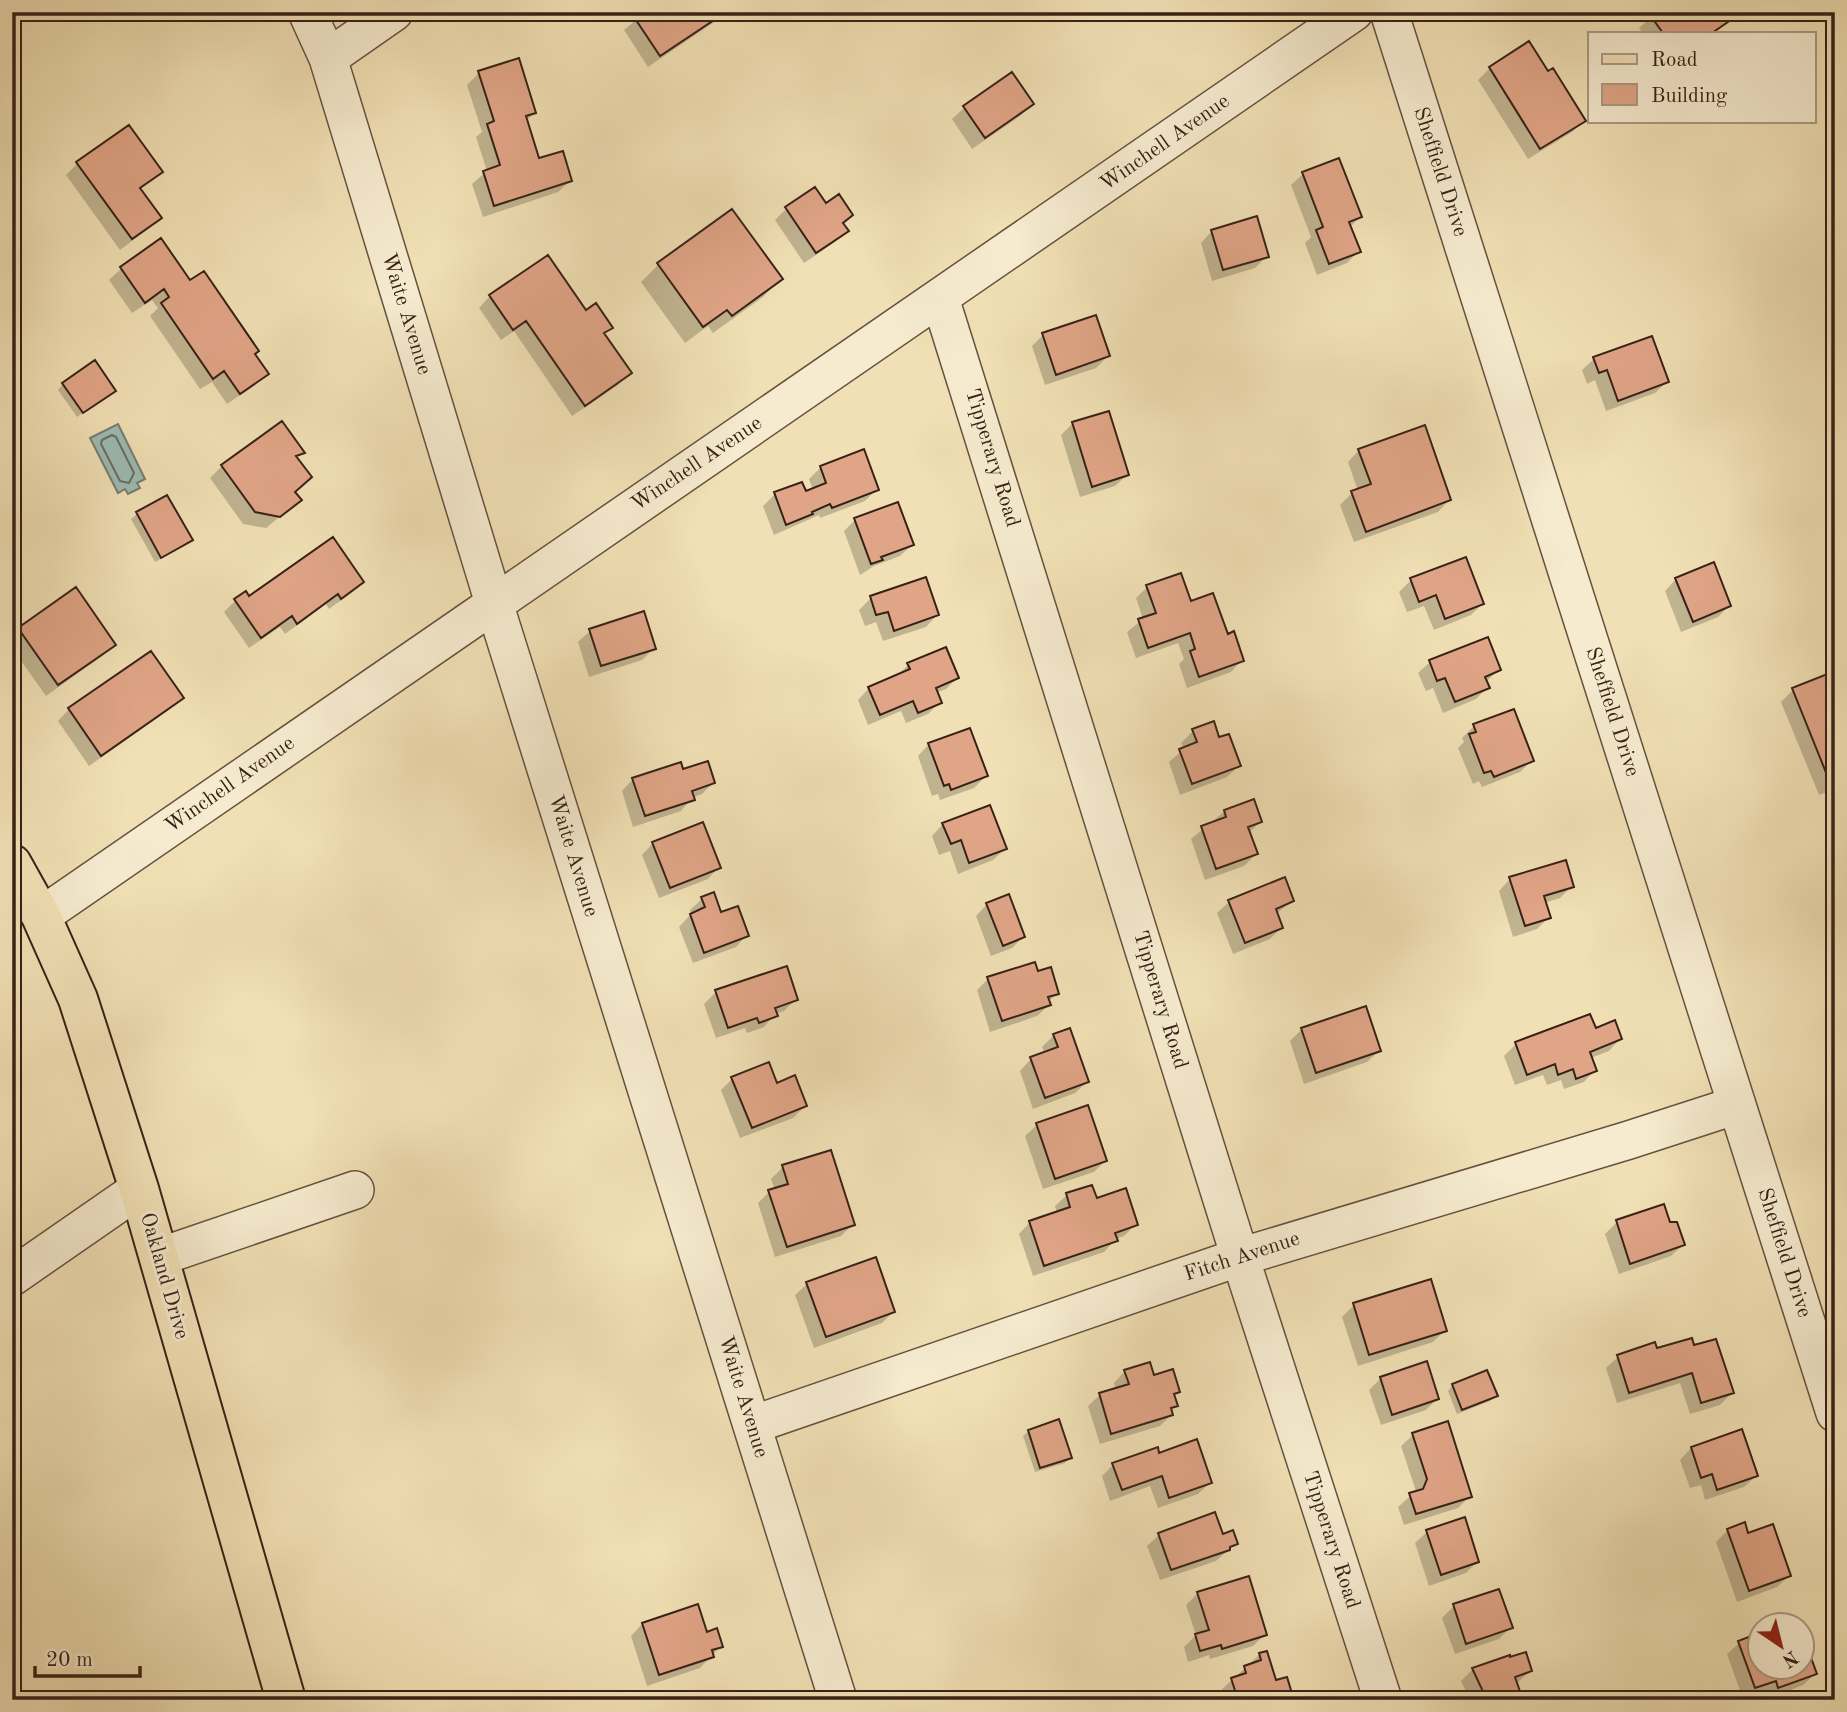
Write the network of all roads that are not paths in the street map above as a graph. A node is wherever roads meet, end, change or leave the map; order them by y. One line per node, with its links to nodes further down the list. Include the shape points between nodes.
1 (307, 12): 5 (street, Waite Avenue)
2 (394, 12): 5 (street)
3 (1354, 12): 6 (street, Winchell Avenue)
4 (1389, 12): 10 (street, Sheffield Drive)
5 (328, 58): 7 (street, Waite Avenue)
6 (940, 298): 7 (street, Winchell Avenue); 14 (street, Tipperary Road)
7 (494, 603): 9 (street, Winchell Avenue); 17 (street, Waite Avenue)
8 (12, 864): 9 (main road, Oakland Drive)
9 (41, 916): 11 (main road, Oakland Drive, via 78,999)
10 (1737, 1105): 14 (street, Fitch Avenue); 16 (street, Sheffield Drive)
11 (139, 1189): 13 (main road, Oakland Drive); 15 (street)
12 (355, 1189): 13 (street)
13 (159, 1257): 18 (main road, Oakland Drive)
14 (1240, 1257): 17 (street, Fitch Avenue); 20 (street, Tipperary Road)
15 (12, 1277)
16 (1835, 1412)
17 (752, 1425): 19 (street, Waite Avenue)
18 (286, 1700)
19 (838, 1700)
20 (1383, 1700)

